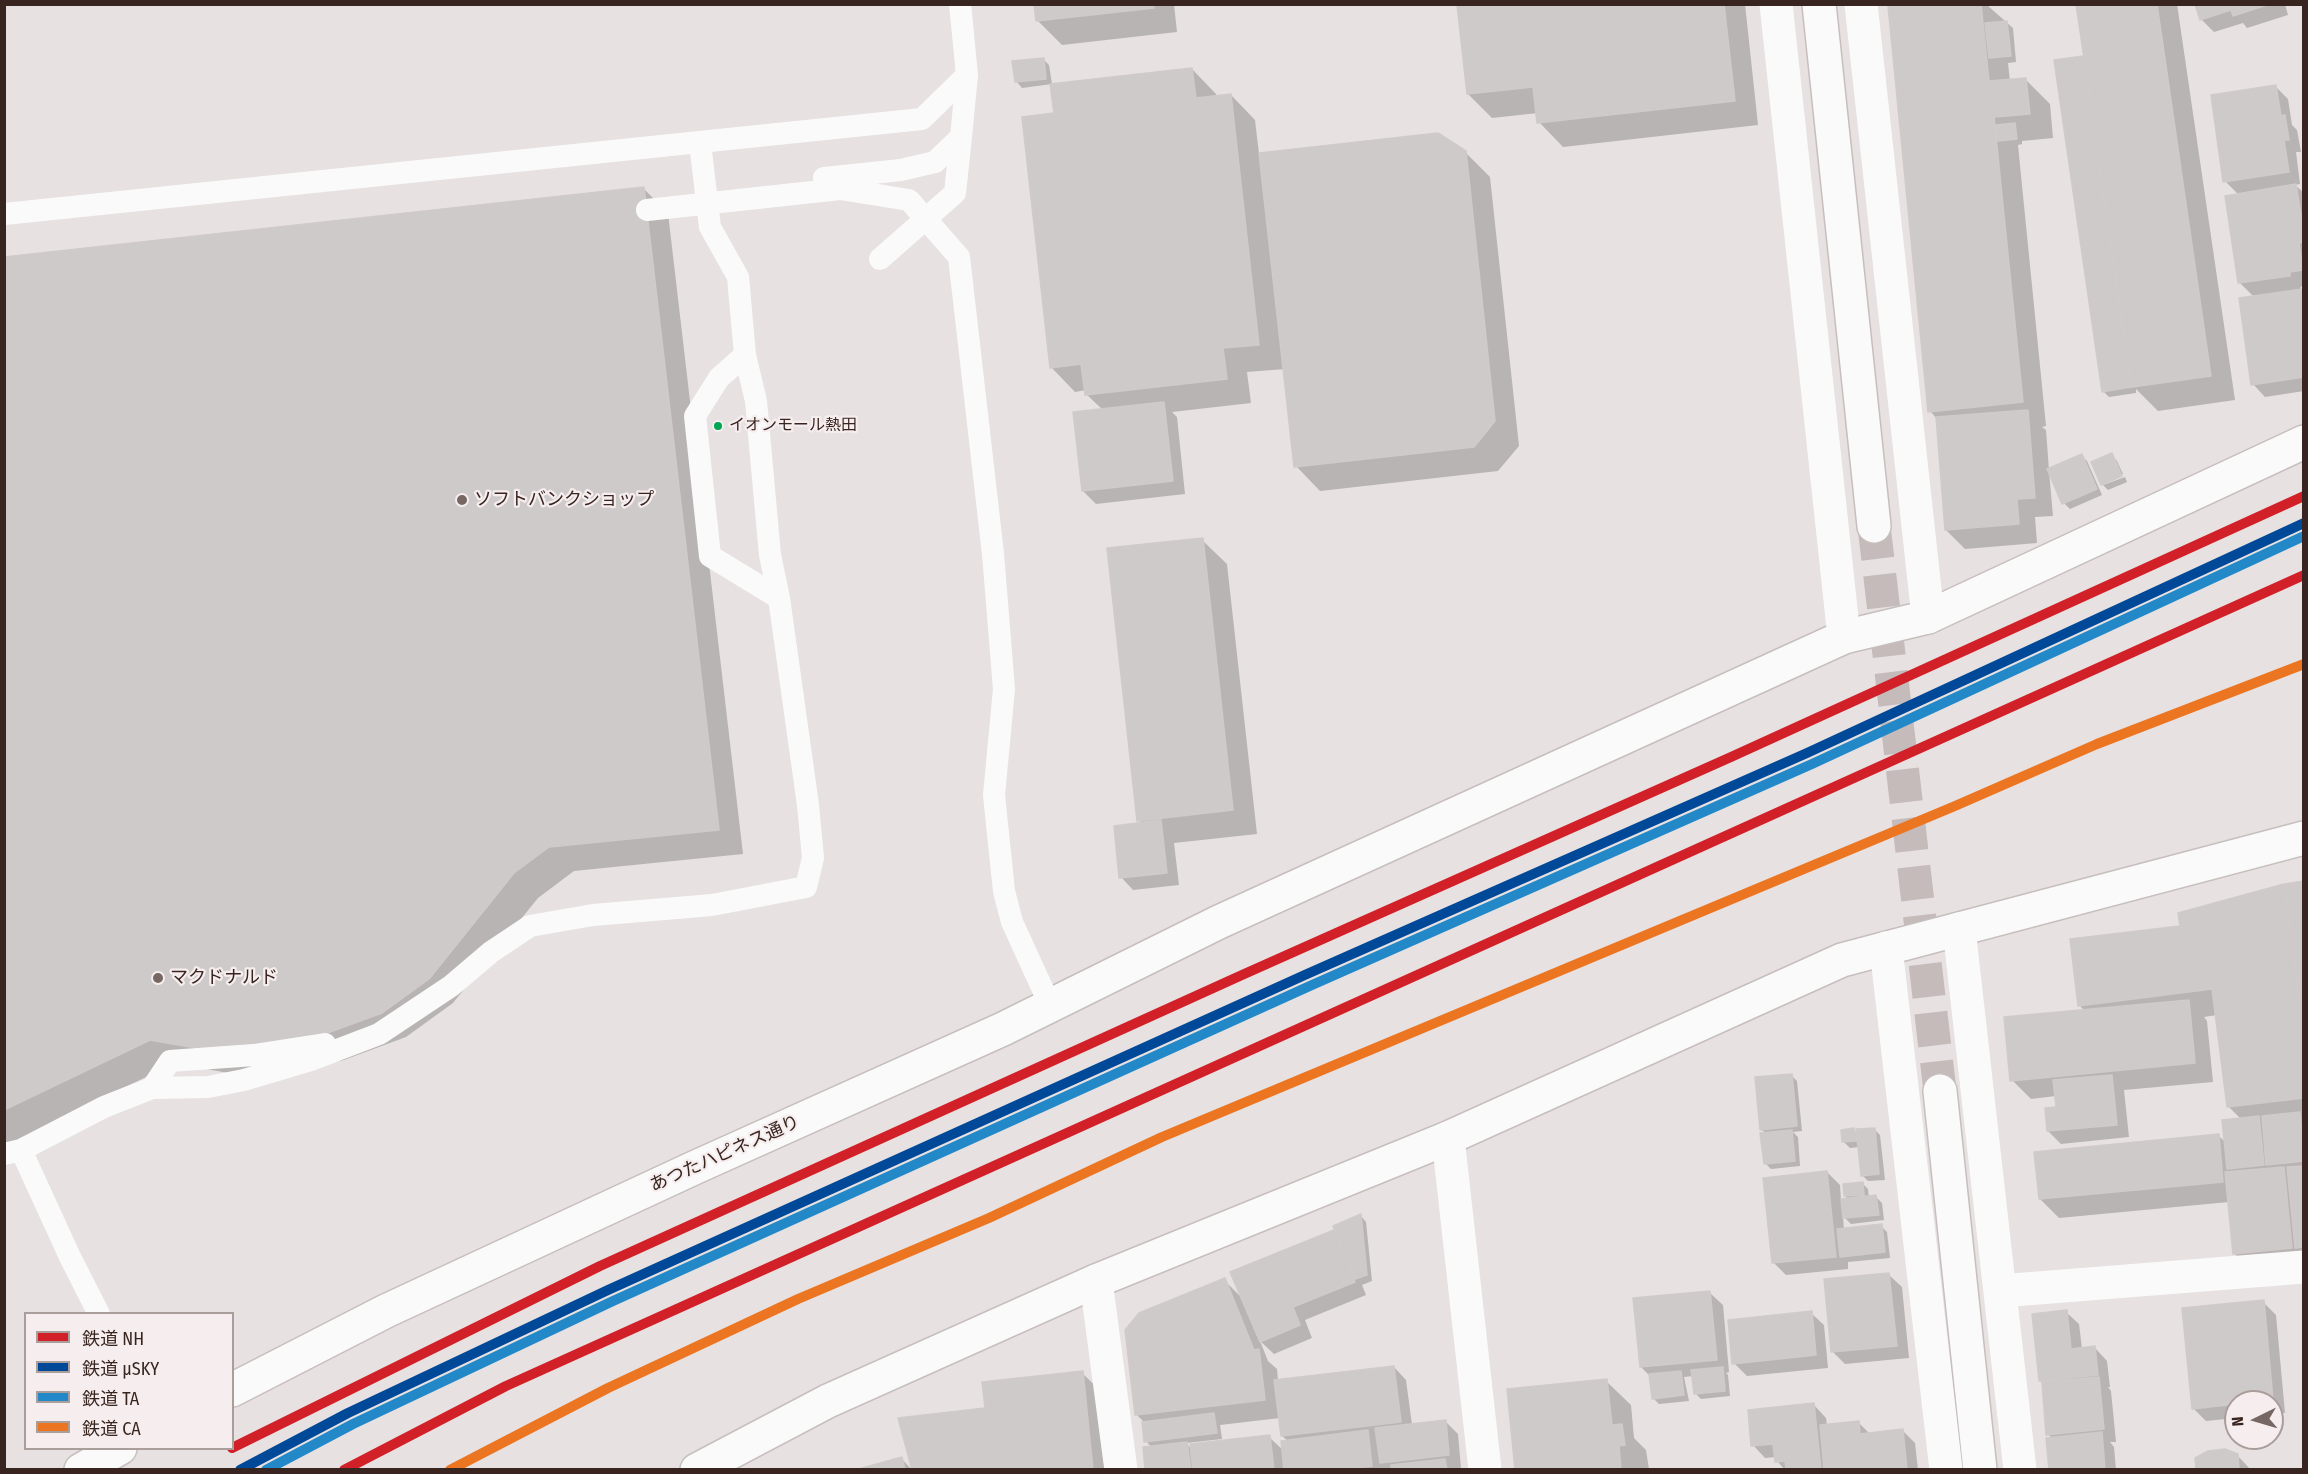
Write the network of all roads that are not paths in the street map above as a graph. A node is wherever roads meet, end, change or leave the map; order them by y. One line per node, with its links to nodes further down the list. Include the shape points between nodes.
1 (960, 4): 5 (lane)
2 (1776, 4): 15 (street)
3 (1819, 4): 12 (street)
4 (1861, 4): 14 (street)
5 (967, 75): 6 (lane); 7 (lane, via 922,119)
6 (961, 137): 9 (lane, via 955,193); 19 (lane, bridge, via 935,162 901,170 646,203 840,189 909,200 959,257 1004,688 994,795 1004,891 1012,922)
7 (700, 143): 8 (lane); 10 (lane, via 710,227 738,277)
8 (4, 214)
9 (880, 259)
10 (745, 355): 13 (lane, via 756,401); 13 (lane, via 718,378 694,416 710,556)
11 (2304, 442): 14 (street, あつたハピネス通り)
12 (1874, 526)
13 (779, 598): 22 (lane, via 813,858 806,887 711,905 593,915 531,926 379,1034 244,1080 208,1087 153,1088 104,1107)
14 (1928, 616): 15 (street, あつたハピネス通り)
15 (1844, 638): 19 (street, あつたハピネス通り, via 1219,922)
16 (2304, 838): 17 (street)
17 (1959, 929): 18 (street); 25 (street)
18 (1886, 948): 21 (street, via 1842,960); 33 (street)
19 (1050, 1005): 27 (street, あつたハピネス通り, via 386,1311)
20 (1940, 1091): 34 (street)
21 (1448, 1138): 24 (street); 32 (street)
22 (13, 1152): 26 (lane)
23 (2304, 1268): 25 (street)
24 (1096, 1281): 30 (street, via 828,1401); 31 (street)
25 (2000, 1290): 35 (street)
26 (98, 1312)
27 (234, 1389)
28 (118, 1450): 29 (street)
29 (81, 1470)
30 (697, 1470)
31 (1120, 1470)
32 (1485, 1470)
33 (1946, 1470)
34 (1980, 1470)
35 (2020, 1470)

